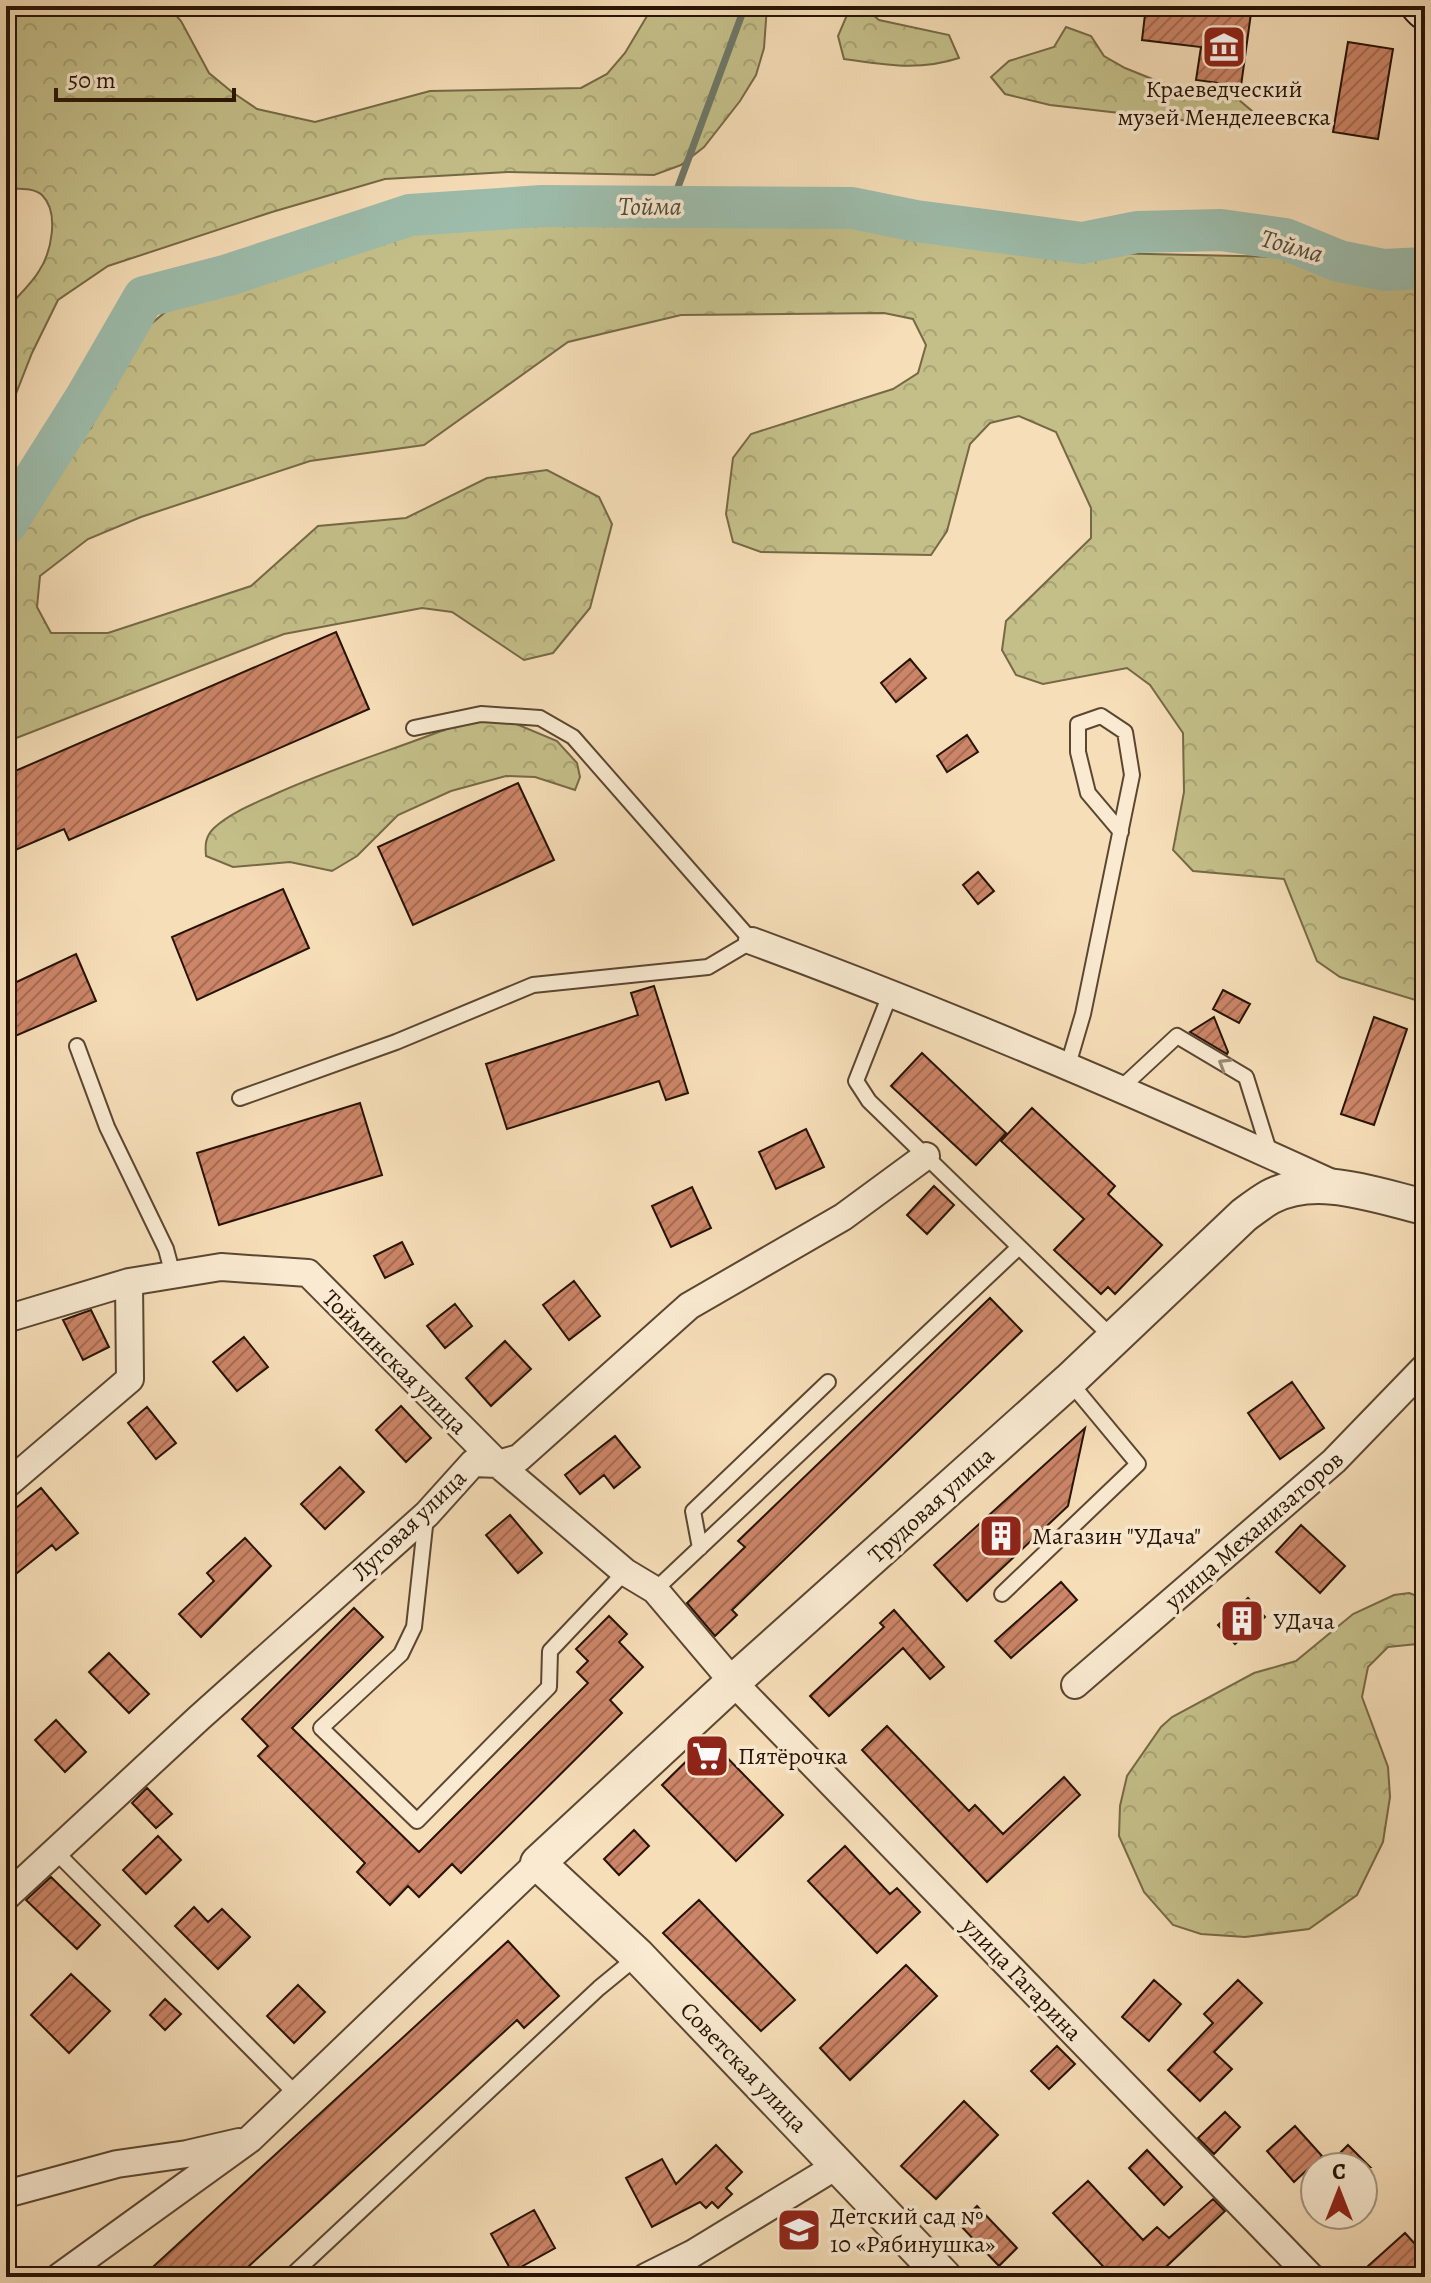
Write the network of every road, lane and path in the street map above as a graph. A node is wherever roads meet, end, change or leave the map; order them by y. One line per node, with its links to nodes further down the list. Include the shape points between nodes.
1 (414, 728): 3 (lane, via 481,714 540,718 573,737)
2 (1121, 832): 2 (lane, via 1132,775 1125,732 1101,716 1078,724 1078,752 1088,793); 6 (lane)
3 (752, 941): 4 (street); 8 (lane, via 708,967 533,985)
4 (891, 992): 6 (street); 10 (lane, via 856,1081 869,1101)
5 (77, 1046): 14 (lane)
6 (1068, 1065): 7 (street)
7 (1121, 1088): 9 (street); 9 (lane, one-way to 7, via 1246,1077 1177,1036)
8 (240, 1098)
9 (1270, 1155): 11 (street)
10 (926, 1156): 13 (lane); 21 (street, Луговая улица, via 843,1217 689,1306 519,1458)
11 (1341, 1187): 12 (street, Трудовая улица); 17 (street, Трудовая улица, via 1303,1187 1272,1196 1244,1215)
12 (1425, 1207)
13 (1019, 1247): 17 (lane); 24 (lane)
14 (173, 1275): 15 (street, Тойминская улица); 21 (street, Тойминская улица, via 221,1267 308,1273)
15 (129, 1282): 16 (street, Тойминская улица); 22 (street, via 130,1379)
16 (6, 1319)
17 (1113, 1339): 19 (street, Трудовая улица)
18 (1425, 1367): 29 (street, улица Механизаторов, via 1334,1461)
19 (1069, 1381): 27 (lane, via 1138,1464); 28 (street, Трудовая улица)
20 (828, 1382): 24 (lane, via 693,1511)
21 (498, 1464): 23 (street, Луговая улица, via 473,1463); 25 (street, Тойминская улица)
22 (6, 1485)
23 (427, 1514): 25 (lane, via 414,1627 401,1654 321,1728 417,1821 549,1687 550,1651); 30 (street, Луговая улица)
24 (700, 1548): 26 (lane)
25 (625, 1572): 26 (street, улица Гагарина)
26 (655, 1590): 28 (street, улица Гагарина)
27 (1002, 1594)
28 (733, 1682): 31 (street, Трудовая улица); 42 (street, улица Гагарина)
29 (1075, 1685)
30 (55, 1851): 32 (street, Луговая улица); 34 (lane)
31 (538, 1863): 33 (street, Советская улица); 34 (street)
32 (6, 1897)
33 (638, 1956): 36 (street, Советская улица); 39 (lane)
34 (298, 2096): 35 (street)
35 (250, 2139): 37 (street, via 117,2164); 38 (street)
36 (838, 2165): 40 (street); 41 (street, Советская улица)
37 (6, 2194)
38 (59, 2277)
39 (290, 2277)
40 (646, 2277)
41 (944, 2277)
42 (1311, 2277)

